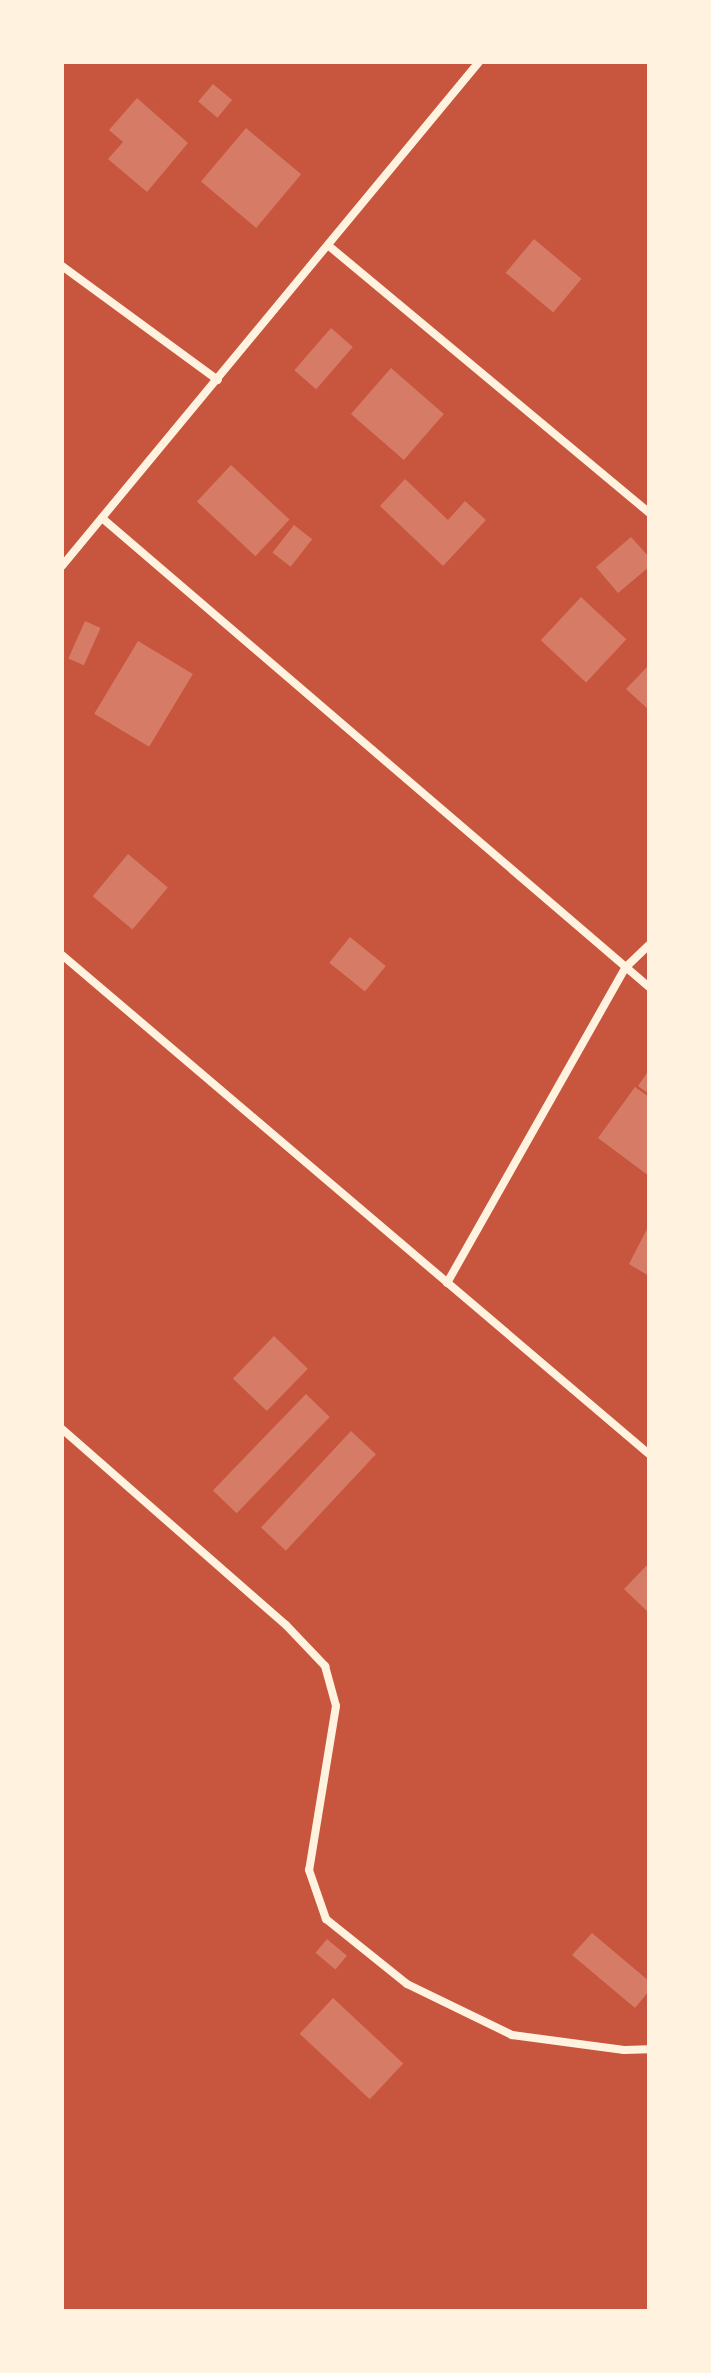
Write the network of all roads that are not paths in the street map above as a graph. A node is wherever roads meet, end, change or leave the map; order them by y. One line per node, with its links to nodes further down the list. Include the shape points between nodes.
1 (479, 62): 2 (street)
2 (329, 246): 4 (street); 5 (street)
3 (62, 266): 4 (street)
4 (218, 380): 6 (street)
5 (649, 513)
6 (102, 518): 7 (street); 10 (street)
7 (62, 566)
8 (649, 945): 10 (street)
9 (62, 955): 12 (street)
10 (626, 967): 11 (street); 12 (street)
11 (649, 987)
12 (447, 1283): 14 (street)
13 (62, 1429): 15 (street, via 286,1625 325,1666 336,1706 309,1870 326,1919 407,1984 512,2035)
14 (649, 1454)
15 (649, 2049)

